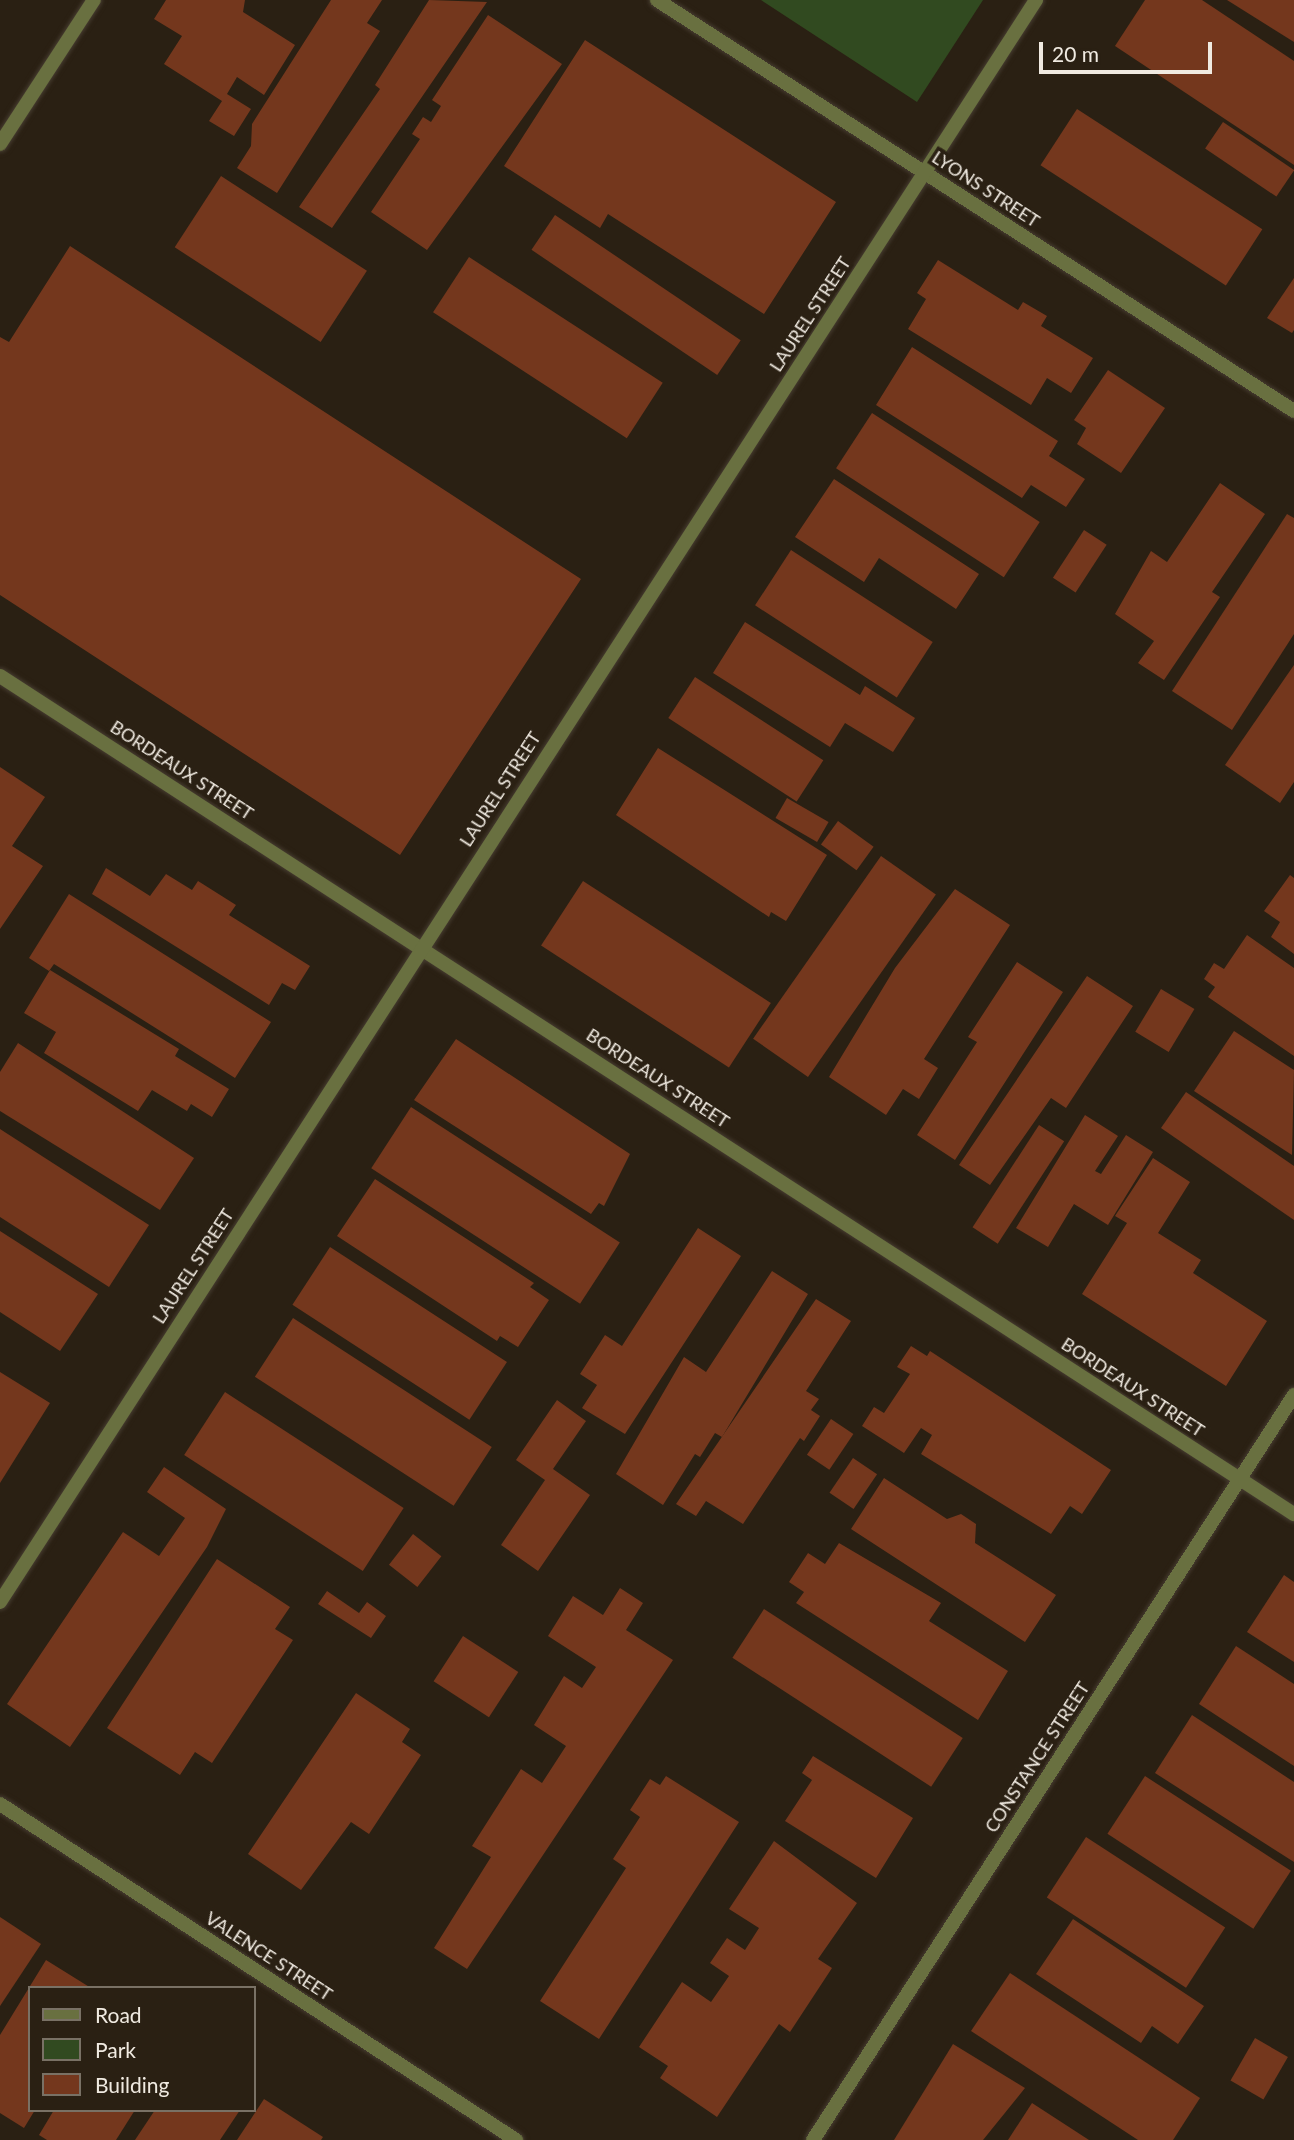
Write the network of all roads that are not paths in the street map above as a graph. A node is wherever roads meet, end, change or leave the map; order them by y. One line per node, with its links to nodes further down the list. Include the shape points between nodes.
1 (94, 0): 4 (street)
2 (657, 0): 5 (street, LYONS STREET)
3 (1036, 0): 5 (street, LAUREL STREET)
4 (0, 144)
5 (925, 173): 6 (street, LYONS STREET); 8 (street, LAUREL STREET)
6 (1294, 411)
7 (0, 676): 8 (street, BORDEAUX STREET)
8 (420, 946): 10 (street, BORDEAUX STREET); 12 (street, LAUREL STREET)
9 (1294, 1395): 10 (street, CONSTANCE STREET)
10 (1240, 1479): 11 (street, BORDEAUX STREET); 15 (street, CONSTANCE STREET)
11 (1294, 1514)
12 (0, 1601)
13 (0, 1804): 14 (street, VALENCE STREET)
14 (516, 2140)
15 (813, 2140)

